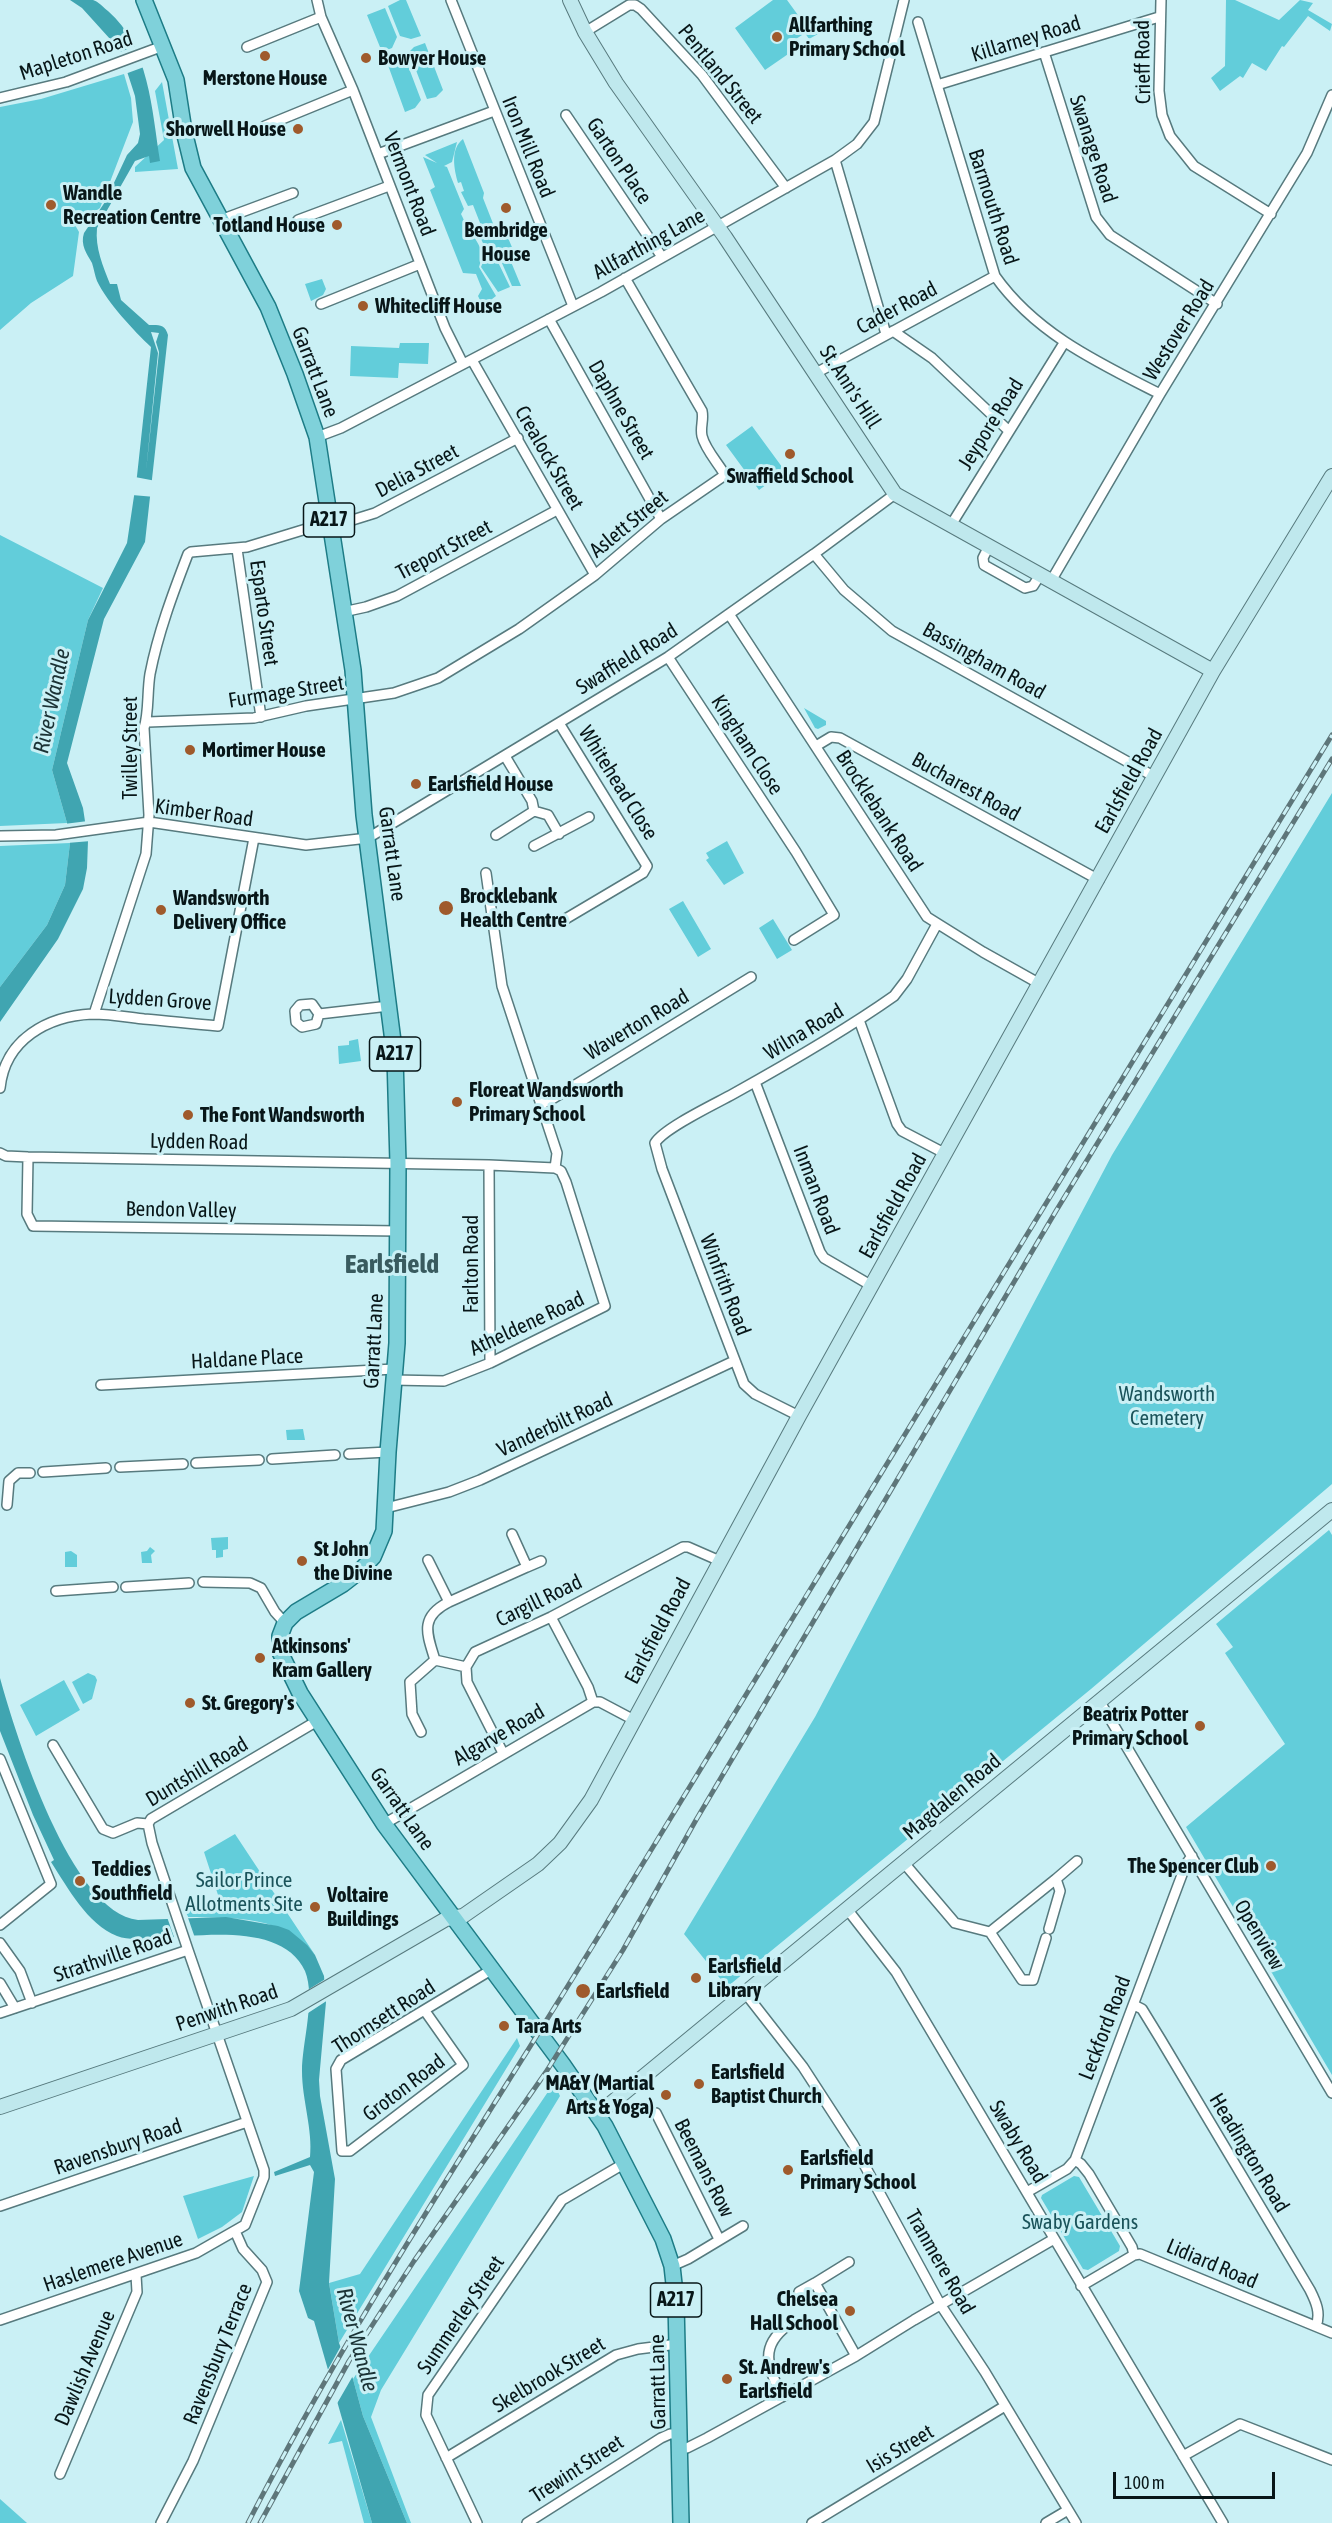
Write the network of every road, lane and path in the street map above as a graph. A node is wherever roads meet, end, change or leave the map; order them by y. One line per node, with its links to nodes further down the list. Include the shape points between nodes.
1 (144, 0): 12 (main road, Garratt Lane / A217)
2 (318, 0): 8 (street, Vermont Road)
3 (451, 0): 19 (street, Iron Mill Road)
4 (570, 0): 11 (street, St. Ann's Hill)
5 (904, 0): 23 (street, Allfarthing Lane, via 874,122 857,144)
6 (1161, 0): 9 (street, Crieff Road)
7 (634, 2): 11 (street, Pentland Street); 25 (street, Pentland Street, via 702,75)
8 (321, 17): 13 (street); 16 (street, Vermont Road)
9 (1159, 17): 14 (street, Killarney Road); 27 (street, Crieff Road, via 1159,91 1170,136 1194,166)
10 (918, 22): 15 (street, Barmouth Road)
11 (585, 32): 30 (street, St. Ann's Hill, via 616,83)
12 (163, 46): 18 (street, Mapleton Road, via 47,88); 28 (main road, Garratt Lane / A217, via 176,80 193,168)
13 (247, 46)
14 (1044, 52): 15 (street, Killarney Road); 36 (street, Swanage Road, via 1096,217 1110,235)
15 (937, 85): 33 (street, Barmouth Road)
16 (353, 90): 21 (street); 22 (street, Vermont Road)
17 (1332, 95): 27 (street, Westover Road, via 1307,153)
18 (0, 98)
19 (494, 111): 22 (street); 37 (street, Iron Mill Road)
20 (566, 116): 31 (street, Garton Place)
21 (265, 126)
22 (378, 154): 24 (street, Vermont Road)
23 (834, 160): 25 (street, Allfarthing Lane); 39 (street)
24 (389, 186): 29 (street); 32 (street, Vermont Road)
25 (786, 188): 30 (street, Allfarthing Lane)
26 (293, 193): 28 (street)
27 (1271, 214): 36 (street, Westover Road)
28 (223, 219): 45 (main road, Garratt Lane / A217, via 281,339)
29 (298, 219)
30 (717, 226): 31 (street, Allfarthing Lane); 42 (street, St. Ann's Hill)
31 (662, 257): 34 (street, Allfarthing Lane)
32 (420, 264): 35 (street); 41 (street, Vermont Road, via 445,328)
33 (995, 276): 39 (street, Cader Road); 40 (street, Barmouth Road, via 1031,318)
34 (625, 278): 37 (street, Allfarthing Lane); 50 (street, Aslett Street, via 702,411 702,439 725,475)
35 (321, 304)
36 (1217, 304): 43 (street, Westover Road)
37 (573, 306): 38 (street, Allfarthing Lane)
38 (549, 319): 41 (street, Allfarthing Lane); 50 (street, Daphne Street)
39 (890, 332): 42 (street, Cader Road); 44 (street, via 932,358)
40 (1064, 343): 43 (street, Barmouth Road); 44 (street, Jeypore Road)
41 (467, 362): 45 (street, Allfarthing Lane); 46 (street, Crealock Street)
42 (816, 373): 48 (street, St. Ann's Hill)
43 (1160, 394): 57 (street, Westover Road)
44 (1009, 431): 52 (street, Jeypore Road)
45 (317, 437): 51 (main road, Garratt Lane / A217)
46 (518, 438): 49 (street, Crealock Street); 51 (street, Delia Street, via 365,518)
47 (1332, 476): 61 (street, Earlsfield Road)
48 (896, 494): 52 (street, St. Ann's Hill); 55 (street, Swaffield Road)
49 (557, 510): 56 (street, Crealock Street); 58 (street, Treport Street, via 397,596)
50 (661, 519): 56 (street, Aslett Street)
51 (330, 525): 54 (street, Twilley Street); 58 (main road, Garratt Lane / A217)
52 (951, 525): 53 (street, St. Ann's Hill)
53 (989, 546): 57 (street, St. Ann's Hill); 57 (street, via 984,565 1005,577 1025,588)
54 (237, 549): 63 (street, Esparto Street); 64 (street, Twilley Street, via 188,554 150,672)
55 (814, 554): 59 (street, Swaffield Road); 68 (street, Bassingham Road, via 844,590 892,631)
56 (595, 575): 62 (street, Aslett Street, via 519,629 438,678 394,693)
57 (1045, 578): 61 (street, St. Ann's Hill)
58 (343, 612): 62 (main road, Garratt Lane / A217)
59 (729, 614): 60 (street, Swaffield Road); 66 (street, Brocklebank Road)
60 (668, 657): 65 (street, Swaffield Road); 82 (street, Kingham Close, via 834,915)
61 (1213, 671): 68 (street, Earlsfield Road)
62 (357, 698): 63 (street, Furmage Street); 76 (main road, Garratt Lane / A217)
63 (261, 717): 64 (street, Furmage Street)
64 (148, 722): 71 (street, Twilley Street, via 144,728)
65 (559, 723): 67 (street, Swaffield Road); 80 (street, Whitehead Close, via 648,866 643,873)
66 (816, 746): 79 (street, Bucharest Road, via 831,737 840,738); 81 (street, Brocklebank Road, via 919,907)
67 (505, 756): 69 (street); 76 (street, Swaffield Road)
68 (1155, 777): 79 (street, Earlsfield Road)
69 (534, 811): 72 (street, via 548,815); 73 (street)
70 (589, 817): 72 (street)
71 (149, 822): 74 (street, Kimber Road, via 64,833); 75 (street, Kimber Road); 86 (street, Twilley Street, via 142,871)
72 (559, 834): 77 (street)
73 (496, 835)
74 (0, 836)
75 (254, 838): 76 (street, Kimber Road, via 311,845); 86 (street, Lydden Grove, via 218,1026)
76 (368, 838): 85 (main road, Garratt Lane / A217)
77 (534, 846)
78 (486, 873): 91 (street, Atheldene Road, via 502,986)
79 (1099, 880): 84 (street, Earlsfield Road)
80 (562, 921)
81 (937, 924): 84 (street, Brocklebank Road); 88 (street, Wilna Road, via 907,980 894,996)
82 (794, 940)
83 (751, 977): 91 (street, Waverton Road)
84 (1040, 984): 94 (street, Earlsfield Road)
85 (389, 1006): 87 (street); 96 (main road, Garratt Lane / A217, via 395,1056)
86 (94, 1014): 90 (street, Lydden Grove, via 71,1016 33,1030 5,1065)
87 (319, 1014)
88 (859, 1020): 89 (street, Wilna Road); 94 (street, via 897,1124 902,1131)
89 (755, 1082): 92 (street, Wilna Road); 100 (street, Inman Road, via 820,1252)
90 (0, 1088)
91 (542, 1103): 98 (street, Atheldene Road, via 557,1153)
92 (658, 1138): 101 (street, Winfrith Road, via 655,1148)
93 (0, 1153): 95 (street, Lydden Road)
94 (946, 1154): 100 (street, Earlsfield Road)
95 (28, 1157): 96 (street, Lydden Road); 99 (street, Bendon Valley, via 27,1214 33,1226)
96 (398, 1163): 97 (street); 99 (main road, Garratt Lane / A217)
97 (489, 1165): 98 (street); 102 (street, Farlton Road)
98 (555, 1168): 102 (street, Atheldene Road, via 566,1182 605,1306)
99 (399, 1231): 103 (main road, Garratt Lane / A217)
100 (872, 1286): 105 (street, Earlsfield Road)
101 (734, 1361): 105 (street, Winfrith Road, via 744,1384 755,1394); 118 (street, Vanderbilt Road, via 480,1480)
102 (490, 1363): 103 (street, Atheldene Road, via 444,1381)
103 (394, 1375): 104 (street, Haldane Place); 106 (main road, Garratt Lane / A217)
104 (101, 1385)
105 (799, 1416): 123 (street, Earlsfield Road)
106 (388, 1452): 107 (street); 118 (main road, Garratt Lane / A217)
107 (349, 1454)
108 (335, 1455): 109 (street)
109 (272, 1459)
110 (259, 1460): 111 (street)
111 (195, 1463)
112 (183, 1464): 113 (street)
113 (120, 1467)
114 (106, 1468): 115 (street)
115 (43, 1472)
116 (30, 1473): 117 (street, via 18,1473 9,1480)
117 (7, 1505)
118 (386, 1508): 132 (main road, Garratt Lane / A217, via 384,1531 373,1557 343,1584)
119 (1331, 1513): 136 (street, Magdalen Road)
120 (512, 1534): 124 (street)
121 (428, 1560): 130 (street)
122 (541, 1561): 124 (street)
123 (720, 1561): 131 (street, Cargill Road, via 683,1547); 137 (street, Earlsfield Road)
124 (526, 1567): 130 (street)
125 (189, 1582): 128 (street)
126 (203, 1582): 132 (street, via 239,1581 261,1588)
127 (113, 1587): 129 (street)
128 (126, 1587)
129 (56, 1591)
130 (449, 1602): 133 (street, via 433,1613 428,1625)
131 (551, 1617): 134 (street, Cargill Road, via 475,1652); 135 (street)
132 (285, 1623): 138 (main road, Garratt Lane / A217, via 280,1636 282,1660)
133 (435, 1660): 134 (street); 139 (street, via 411,1682 409,1689 412,1714)
134 (466, 1667): 141 (street, via 467,1682)
135 (593, 1702): 137 (street); 141 (street, Algarve Road)
136 (1100, 1702): 145 (street, Openview); 147 (street, Magdalen Road)
137 (634, 1720): 150 (street, Earlsfield Road, via 591,1800 560,1843 538,1864 463,1916)
138 (317, 1721): 143 (street, Duntshill Road); 144 (main road, Garratt Lane / A217)
139 (421, 1732)
140 (54, 1745): 143 (street, via 103,1829 113,1833 136,1823)
141 (503, 1752): 144 (street, Algarve Road)
142 (0, 1759): 151 (street, via 51,1884)
143 (148, 1824): 154 (street, Duntshill Road)
144 (384, 1824): 150 (main road, Garratt Lane / A217)
145 (1192, 1856): 159 (street, Leckford Road); 164 (street, Openview)
146 (1077, 1861): 148 (street)
147 (904, 1863): 149 (street, Magdalen Road); 152 (street, via 955,1923)
148 (1056, 1879): 152 (street); 152 (street, via 1060,1891 1033,1980 1022,1980)
149 (847, 1909): 157 (street, Magdalen Road); 172 (street, Swaby Road, via 896,1972)
150 (453, 1918): 155 (main road, Garratt Lane / A217); 163 (street, Penwith Road, via 306,2002)
151 (0, 1925)
152 (990, 1932)
153 (0, 1943): 158 (street, via 20,1971)
154 (187, 1946): 158 (street, Strathville Road); 163 (street, Strathville Road)
155 (491, 1970): 161 (street, Thornsett Road); 167 (main road, Garratt Lane / A217)
156 (0, 1983): 160 (street)
157 (746, 1994): 167 (street, Magdalen Road); 185 (street, Tranmere Road, via 803,2067 853,2144)
158 (32, 2003): 160 (street, Strathville Road)
159 (1134, 2005): 170 (street, Leckford Road); 188 (street, Headington Road, via 1142,2009 1310,2290 1317,2304)
160 (15, 2008): 162 (street, Strathville Road)
161 (425, 2011): 169 (street, Thornsett Road, via 341,2060 336,2069); 169 (street, Groton Road, via 463,2065 350,2151)
162 (0, 2013)
163 (217, 2034): 165 (street, Penwith Road); 168 (street)
164 (1332, 2093)
165 (0, 2107)
166 (656, 2113): 176 (street, Beemans Row)
167 (597, 2115): 171 (main road, Garratt Lane / A217)
168 (248, 2122): 173 (street, Ravensbury Road); 175 (street, via 264,2177 244,2225)
169 (342, 2151)
170 (1075, 2160): 172 (street, via 1067,2169); 178 (street, via 1089,2174)
171 (625, 2163): 180 (main road, Garratt Lane / A217, via 663,2239); 196 (street, Summerley Street, via 562,2200 428,2395 426,2415)
172 (1027, 2192): 177 (street, Swaby Road)
173 (0, 2206)
174 (743, 2226): 176 (street, Beemans Row)
175 (235, 2231): 181 (street, Haslemere Avenue, via 196,2253); 200 (street, Ravensbury Terrace, via 267,2282 193,2461)
176 (719, 2239): 180 (street, Beemans Row)
177 (1054, 2239): 183 (street, Swaby Road); 185 (street, Trewint Street)
178 (1134, 2255): 183 (street, Lidiard Road); 188 (street, Lidiard Road, via 1145,2255)
179 (849, 2262): 182 (street)
180 (672, 2266): 190 (main road, Garratt Lane / A217)
181 (136, 2275): 186 (street, Haslemere Avenue); 198 (street, Dawlish Avenue, via 136,2292)
182 (815, 2283): 184 (street); 191 (street)
183 (1082, 2286): 195 (street, Swaby Road)
184 (799, 2292)
185 (940, 2304): 191 (street, Trewint Street); 193 (street, Tranmere Road)
186 (0, 2320)
187 (787, 2326): 192 (street, via 773,2338 769,2351 769,2367)
188 (1316, 2326): 189 (street, Lidiard Road)
189 (1332, 2333)
190 (678, 2344): 194 (main road, Garratt Lane / A217); 196 (street, Skelbrook Street, via 616,2355)
191 (856, 2356): 192 (street, Trewint Street)
192 (782, 2397): 194 (street, Trewint Street, via 687,2448)
193 (1005, 2406): 199 (street, Tranmere Road); 204 (street, Isis Street)
194 (680, 2441): 202 (street, Trewint Street, via 670,2434 661,2438); 203 (main road, Garratt Lane / A217)
195 (1183, 2456): 197 (street, via 1240,2424); 207 (street, Swaby Road)
196 (446, 2458): 201 (street, Summerley Street)
197 (1332, 2460)
198 (60, 2474)
199 (1068, 2510): 205 (street); 206 (street, Tranmere Road)
200 (161, 2523)
201 (477, 2523)
202 (527, 2523)
203 (681, 2523)
204 (812, 2523)
205 (1046, 2523)
206 (1076, 2523)
207 (1223, 2523)

